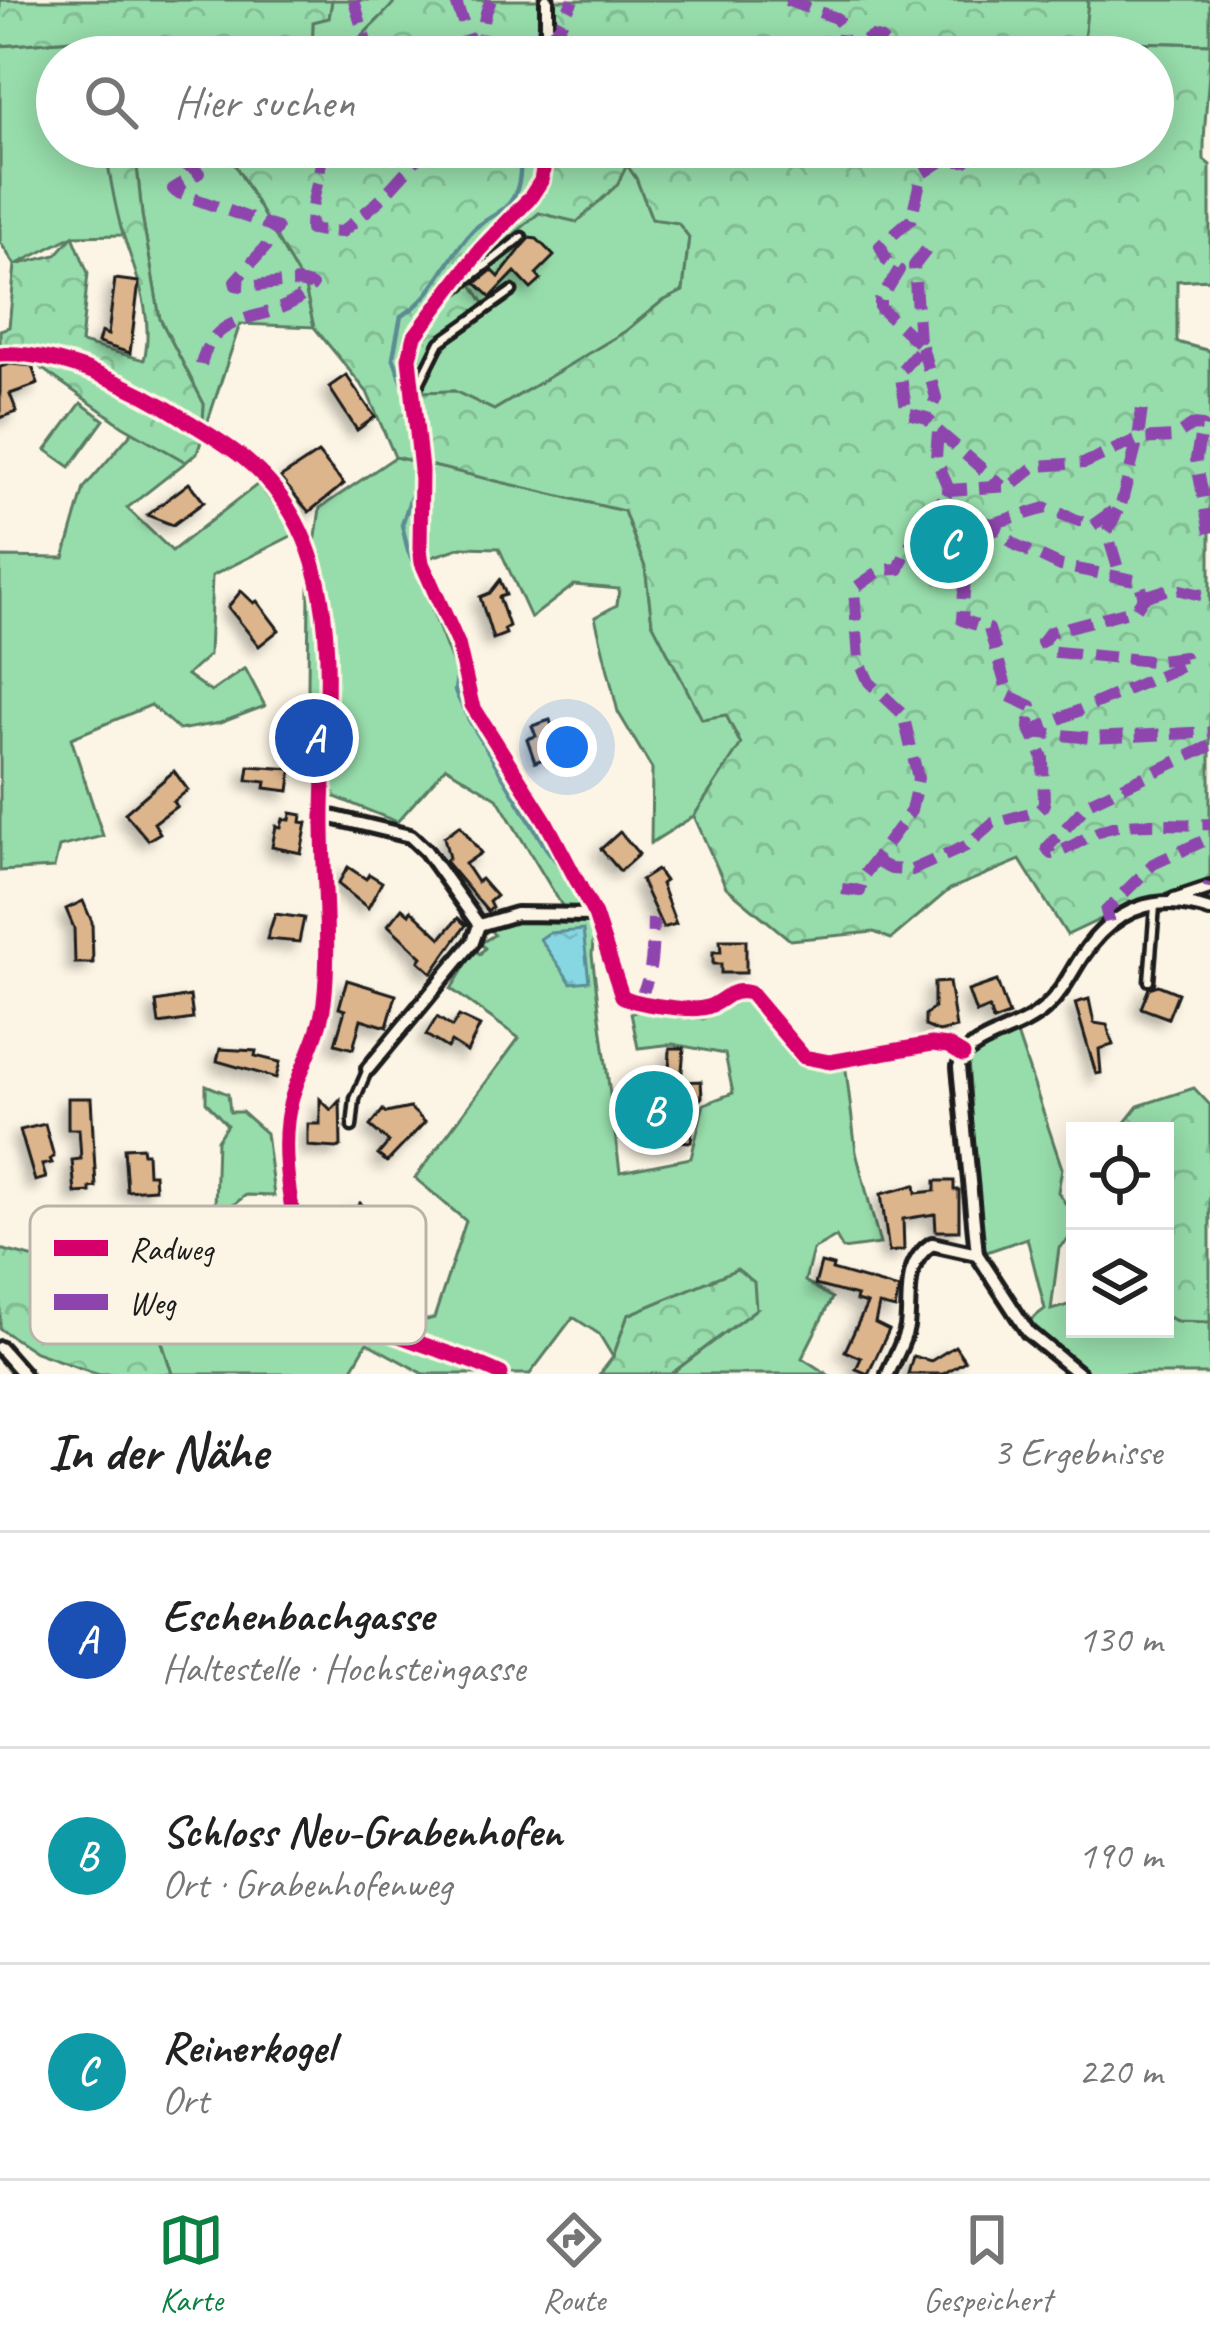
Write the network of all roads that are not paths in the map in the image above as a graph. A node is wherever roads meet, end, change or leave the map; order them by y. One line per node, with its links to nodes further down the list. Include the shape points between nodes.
1 (548, 0): 2 (street)
2 (547, 36)
3 (543, 168): 6 (street, via 530,198)
4 (522, 237): 6 (lane)
5 (512, 291): 8 (lane, via 440,343)
6 (444, 297): 8 (street, via 416,336)
7 (0, 354): 9 (street, via 33,355 142,394 247,460 290,508 312,556 327,622)
8 (413, 392): 14 (street, via 422,563 458,644 472,705)
9 (323, 815): 15 (street, via 410,836); 20 (street, via 323,1005 287,1124)
10 (1210, 888): 11 (street)
11 (1171, 902): 12 (street); 13 (street)
12 (1155, 903): 16 (lane); 17 (street, via 1108,922 1045,1008)
13 (1210, 910)
14 (596, 915): 15 (street, via 517,914); 17 (street, via 615,983 632,1002 692,1010 742,990 804,1057 830,1062 932,1044)
15 (479, 925): 18 (street)
16 (1149, 981)
17 (963, 1054): 21 (street)
18 (368, 1069): 19 (lane)
19 (352, 1127)
20 (292, 1206)
21 (977, 1254): 26 (street, via 932,1244 915,1260 906,1332); 27 (street, via 1028,1333)
22 (426, 1342): 24 (street)
23 (0, 1348): 25 (street)
24 (497, 1373)
25 (22, 1374)
26 (888, 1374)
27 (1079, 1374)

